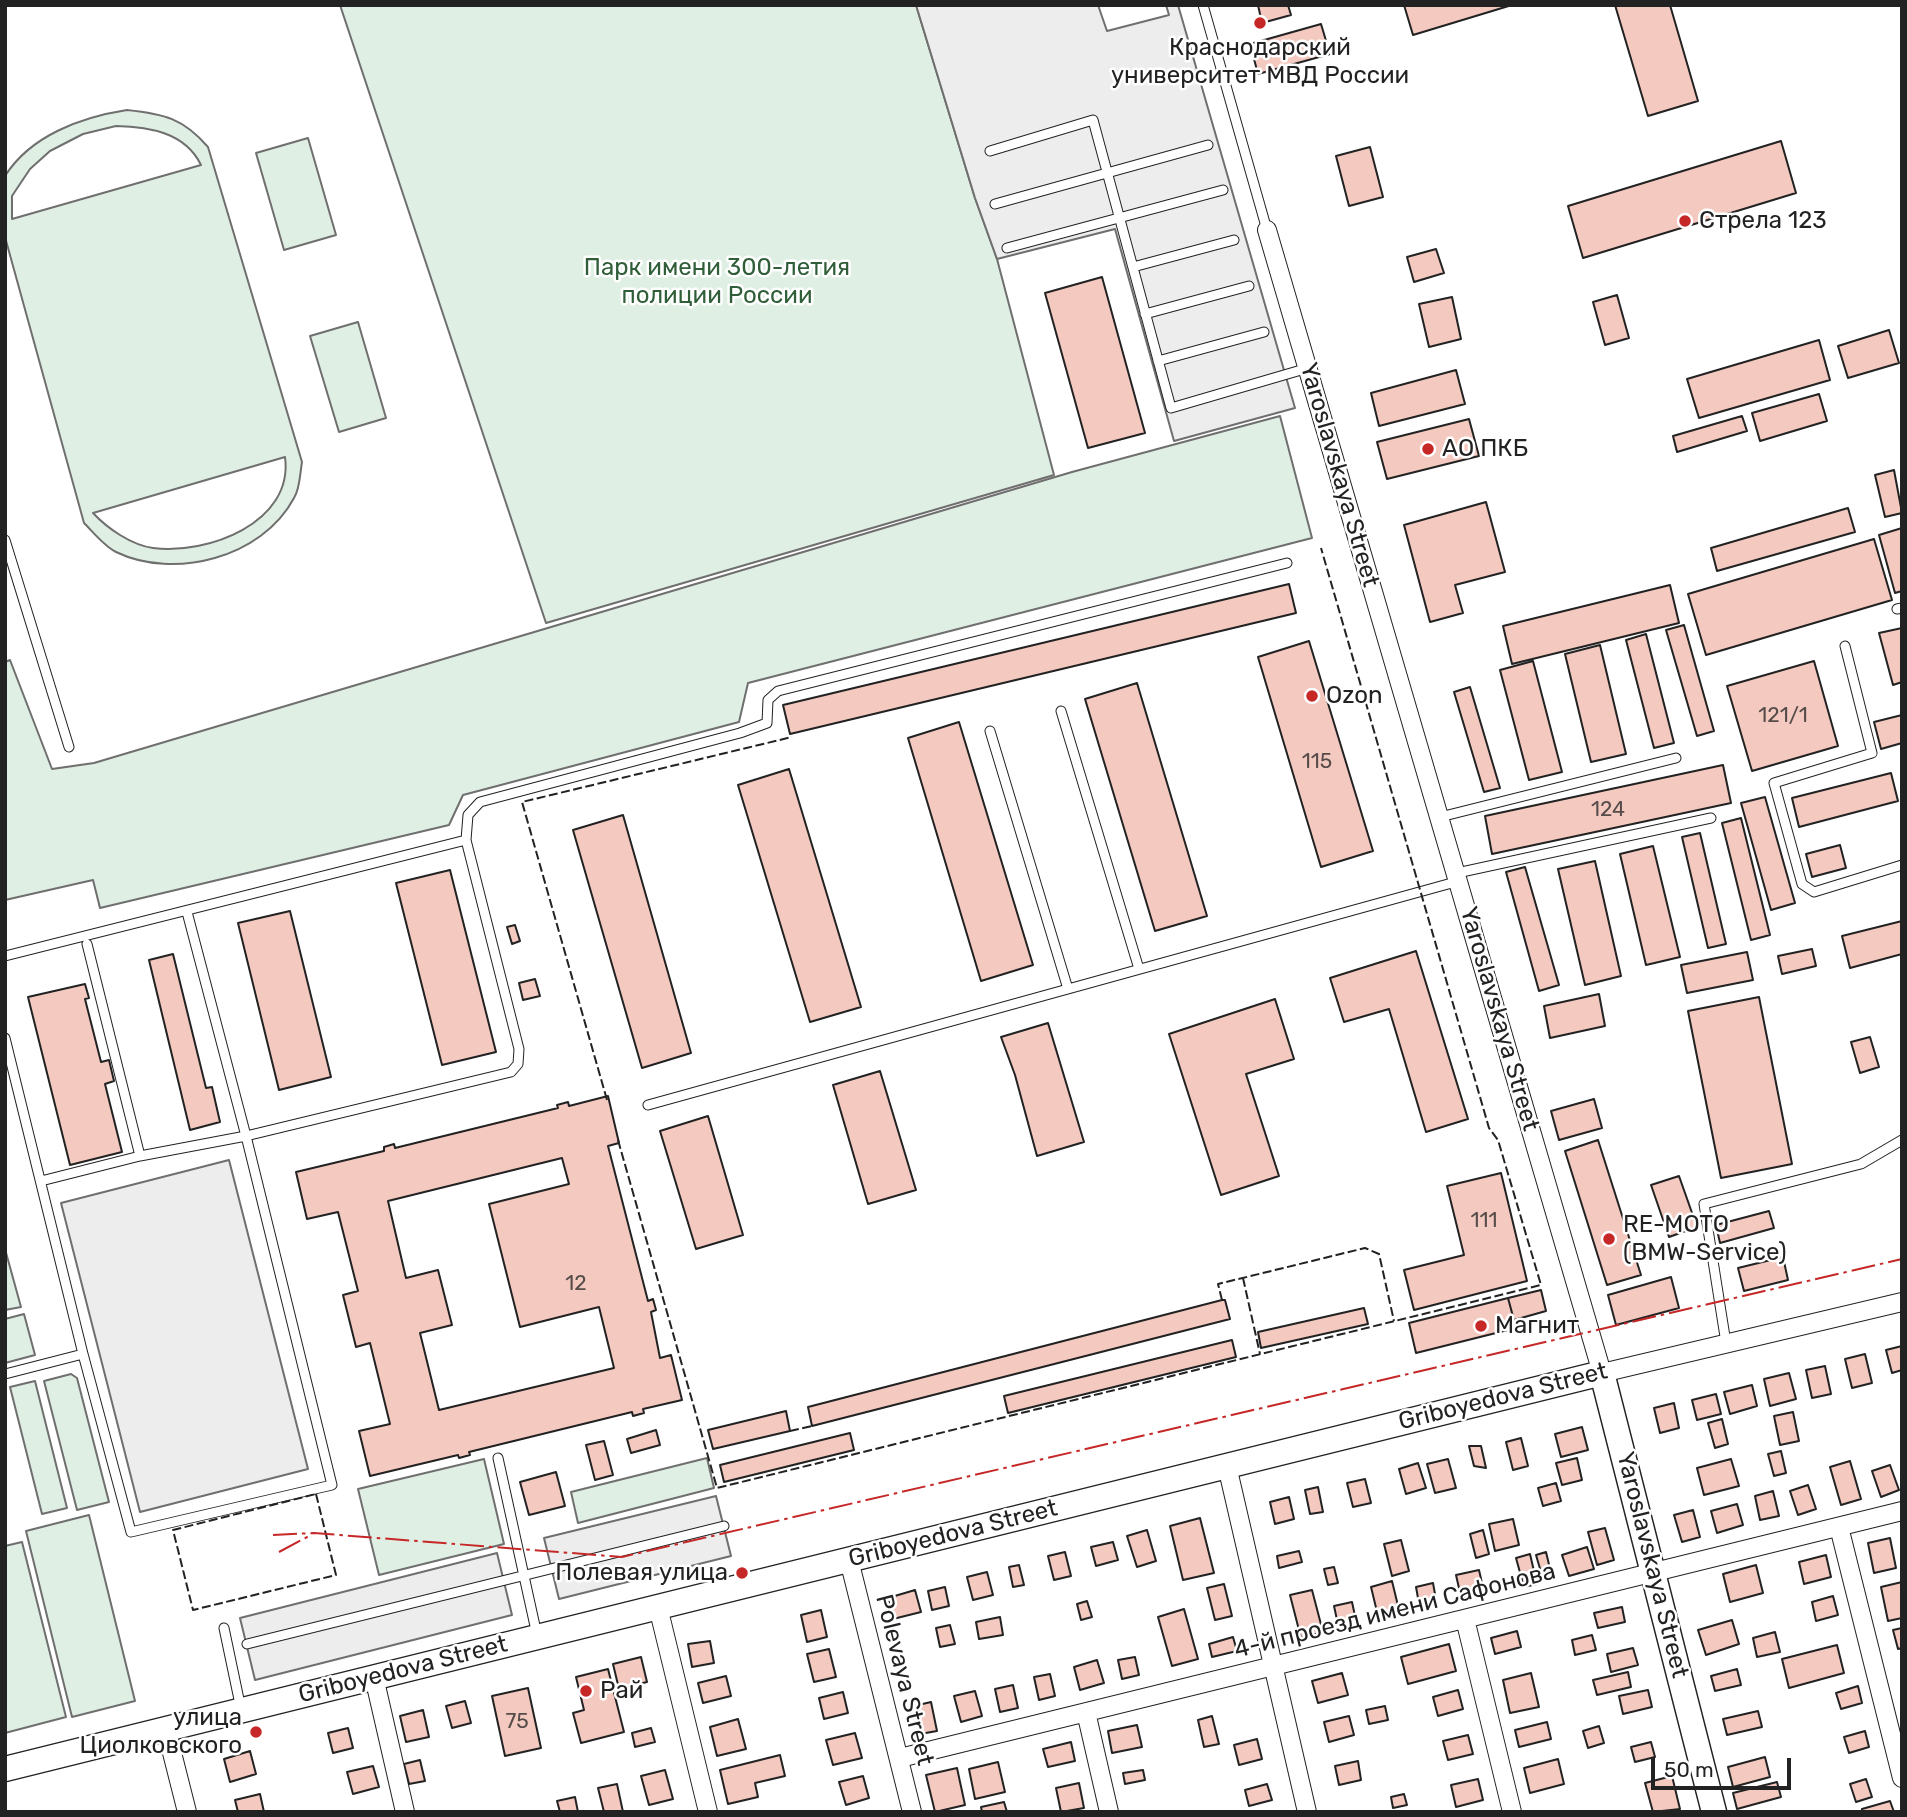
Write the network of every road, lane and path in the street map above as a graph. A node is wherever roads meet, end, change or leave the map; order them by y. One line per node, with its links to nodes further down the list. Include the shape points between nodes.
1 (1203, 5): 8 (lane)
2 (1208, 145): 4 (lane)
3 (990, 151): 4 (lane, via 1093,121)
4 (1107, 173): 6 (lane); 7 (lane)
5 (1223, 190): 7 (lane)
6 (995, 204)
7 (1119, 218): 10 (lane); 11 (lane)
8 (1268, 230): 16 (street, Yaroslavskaya Street)
9 (1234, 240): 11 (lane)
10 (1007, 248)
11 (1133, 267): 13 (lane)
12 (1250, 286): 13 (lane)
13 (1145, 314): 15 (lane)
14 (1264, 332): 15 (lane)
15 (1158, 361): 16 (lane, via 1171,408)
16 (1308, 368): 24 (street, Yaroslavskaya Street)
17 (5, 540): 22 (lane)
18 (1287, 563): 26 (lane, via 778,691 768,700 767,723 480,802 468,815)
19 (1844, 646): 27 (lane, via 1872,753 1773,783 1802,884 1814,892)
20 (1061, 711): 32 (lane)
21 (990, 731): 33 (lane)
22 (69, 747)
23 (1676, 758): 24 (lane)
24 (1440, 817): 28 (street, Yaroslavskaya Street)
25 (1711, 818): 28 (lane)
26 (466, 839): 29 (lane); 36 (lane, via 519,1049 518,1064 511,1072)
27 (1902, 864)
28 (1458, 877): 32 (lane); 43 (street, Yaroslavskaya Street)
29 (187, 912): 31 (lane); 36 (lane)
30 (87, 944): 38 (lane)
31 (5, 956)
32 (1139, 969): 33 (lane)
33 (1068, 989): 35 (lane)
34 (5, 1038): 39 (lane)
35 (648, 1105)
36 (246, 1136): 38 (lane); 42 (lane, via 332,1485 131,1532)
37 (1902, 1140): 41 (lane, via 1861,1164 1704,1204)
38 (140, 1156): 39 (lane)
39 (41, 1181): 42 (lane)
40 (1902, 1302): 41 (street, Griboyedova Street)
41 (1726, 1343): 43 (street, Griboyedova Street)
42 (83, 1354): 44 (lane)
43 (1602, 1373): 46 (street, Griboyedova Street); 51 (street, Yaroslavskaya Street)
44 (5, 1374)
45 (498, 1458): 52 (lane)
46 (1227, 1466): 50 (street, Griboyedova Street); 58 (street)
47 (1902, 1511): 49 (street, 4-й проезд имени Сафонова)
48 (723, 1526): 52 (lane)
49 (1839, 1527): 51 (street, 4-й проезд имени Сафонова); 65 (street)
50 (849, 1560): 53 (street, Griboyedova Street); 63 (street, Polevaya Street)
51 (1654, 1572): 54 (street, 4-й проезд имени Сафонова); 73 (street, Yaroslavskaya Street)
52 (524, 1576): 56 (lane); 57 (lane)
53 (657, 1607): 56 (street, Griboyedova Street); 66 (street)
54 (1465, 1619): 58 (street, 4-й проезд имени Сафонова); 72 (street)
55 (224, 1628): 60 (lane)
56 (537, 1637): 59 (street, Griboyedova Street)
57 (247, 1644)
58 (1271, 1667): 61 (street, 4-й проезд имени Сафонова); 71 (street)
59 (374, 1677): 60 (street, Griboyedova Street); 68 (street)
60 (242, 1710): 62 (street, Griboyedova Street)
61 (1086, 1712): 63 (street, 4-й проезд имени Сафонова); 70 (street)
62 (166, 1729): 64 (street, Griboyedova Street); 67 (street)
63 (900, 1758): 69 (street, Polevaya Street)
64 (5, 1769)
65 (1902, 1778)
66 (707, 1811)
67 (187, 1812)
68 (405, 1812)
69 (912, 1812)
70 (1109, 1812)
71 (1307, 1812)
72 (1512, 1812)
73 (1714, 1812)

